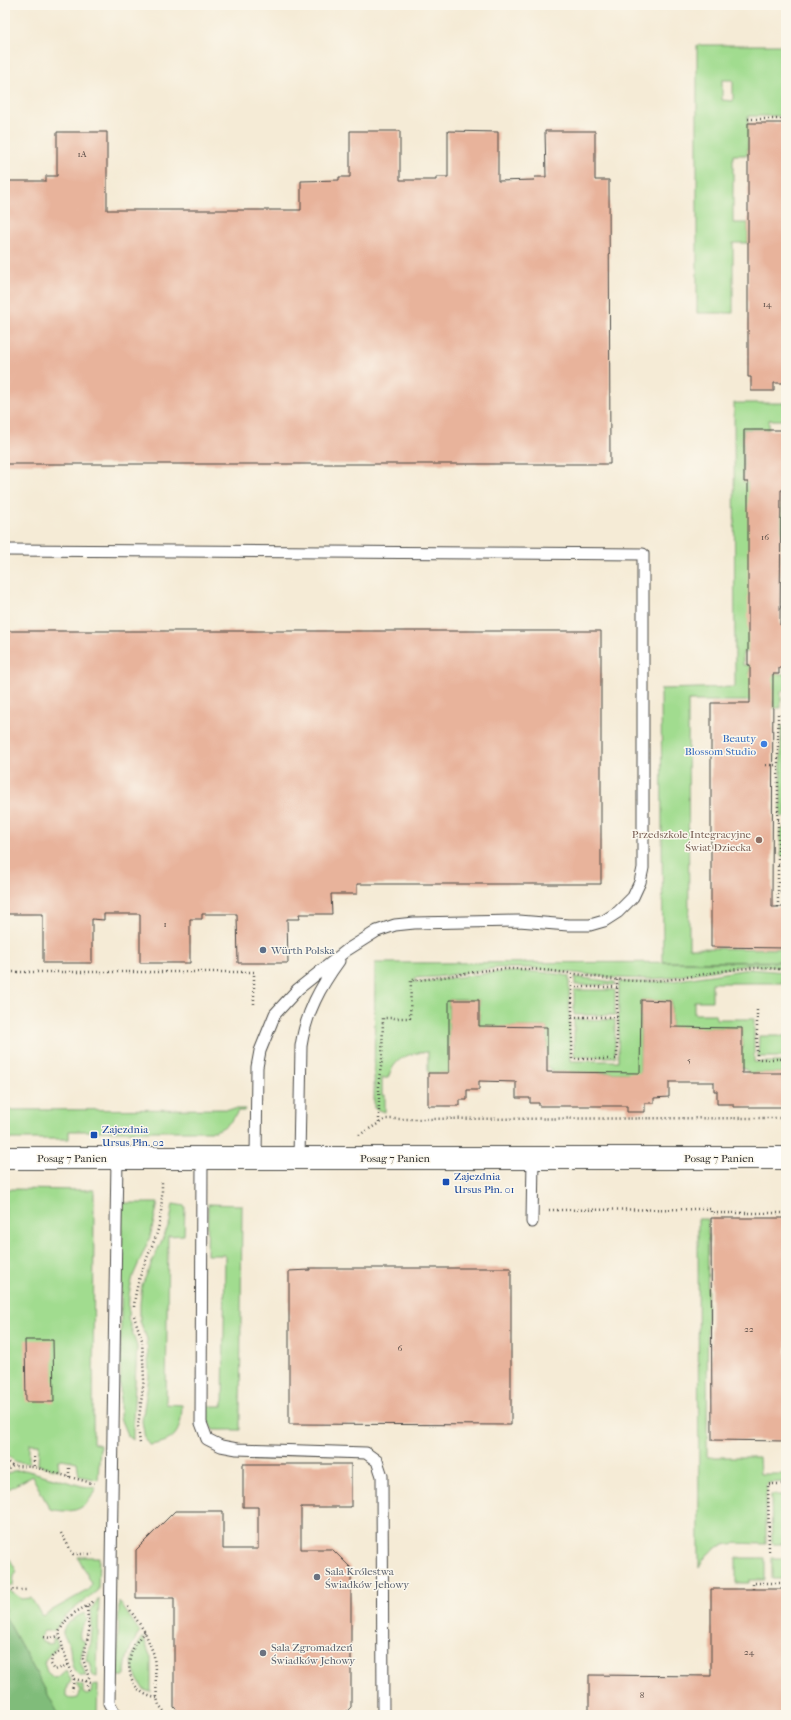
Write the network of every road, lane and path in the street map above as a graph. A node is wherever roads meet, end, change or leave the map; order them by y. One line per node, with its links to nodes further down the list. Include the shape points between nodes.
1 (748, 119): 2 (path)
2 (786, 119)
3 (5, 550): 16 (lane, via 643,554 643,868 633,898 618,912 590,925 520,921 414,923 395,925 378,931)
4 (781, 607): 5 (path)
5 (786, 607)
6 (778, 714): 8 (path)
7 (766, 765): 8 (path)
8 (778, 765): 9 (path)
9 (778, 820): 10 (path); 11 (path)
10 (786, 820)
11 (778, 865): 12 (path); 13 (path)
12 (786, 866)
13 (778, 892): 14 (path); 15 (path)
14 (786, 892)
15 (778, 907)
16 (347, 950): 34 (lane, via 298,989 275,1014 260,1051 257,1067); 35 (lane, via 318,994 303,1032)
17 (786, 970): 20 (path, via 751,967 670,979)
18 (5, 972): 23 (path, via 254,972)
19 (572, 974): 20 (path); 21 (path); 29 (path, via 533,969 494,969 428,980 411,980 410,1018 383,1018)
20 (617, 980): 22 (path)
21 (572, 987): 22 (path); 25 (path)
22 (617, 987): 26 (path)
23 (254, 1007)
24 (757, 1010): 27 (path, via 757,1059)
25 (572, 1017): 26 (path); 26 (path, via 572,1059 617,1059)
26 (617, 1017)
27 (786, 1059)
28 (786, 1118): 29 (path, via 386,1119)
29 (379, 1123): 30 (path)
30 (358, 1135)
31 (5, 1158): 32 (street, Posag 7 Panien)
32 (117, 1158): 33 (street, Posag 7 Panien); 54 (lane)
33 (202, 1158): 34 (street, Posag 7 Panien); 72 (lane, via 201,1423 207,1439 221,1446 237,1449 366,1453 376,1461 382,1476)
34 (256, 1158): 35 (street, Posag 7 Panien)
35 (299, 1158): 36 (street, Posag 7 Panien)
36 (533, 1158): 37 (street, Posag 7 Panien); 39 (lane)
37 (786, 1158)
38 (162, 1181): 42 (path, via 161,1216 156,1236 138,1279 135,1299 134,1318 142,1340 144,1378 138,1426)
39 (532, 1210): 40 (path, via 710,1209 711,1213); 41 (lane)
40 (786, 1213)
41 (532, 1222)
42 (140, 1444)
43 (34, 1457): 47 (path)
44 (5, 1460): 46 (path)
45 (69, 1465): 49 (path)
46 (13, 1466): 47 (path); 48 (path)
47 (34, 1467): 49 (path)
48 (5, 1471)
49 (68, 1477): 51 (path)
50 (786, 1484): 53 (path, via 768,1484)
51 (97, 1485)
52 (61, 1533): 54 (path, via 73,1554)
53 (769, 1551)
54 (111, 1553): 68 (lane)
55 (786, 1583): 57 (path, via 752,1583)
56 (5, 1587): 58 (path)
57 (753, 1589)
58 (28, 1590)
59 (127, 1606): 60 (path)
60 (145, 1632): 67 (path, via 154,1655); 67 (path, via 131,1651 128,1666 131,1680 141,1692)
61 (60, 1636): 62 (path); 63 (path); 65 (path, via 59,1632 65,1622 87,1606 90,1631 83,1659)
62 (44, 1637)
63 (63, 1649): 64 (path); 64 (path, via 52,1658 51,1664 55,1670)
64 (68, 1665): 66 (path, via 74,1679)
65 (88, 1690)
66 (72, 1692)
67 (157, 1698): 71 (path)
68 (109, 1703): 69 (lane); 70 (lane)
69 (106, 1715)
70 (116, 1715)
71 (167, 1715)
72 (382, 1715)

